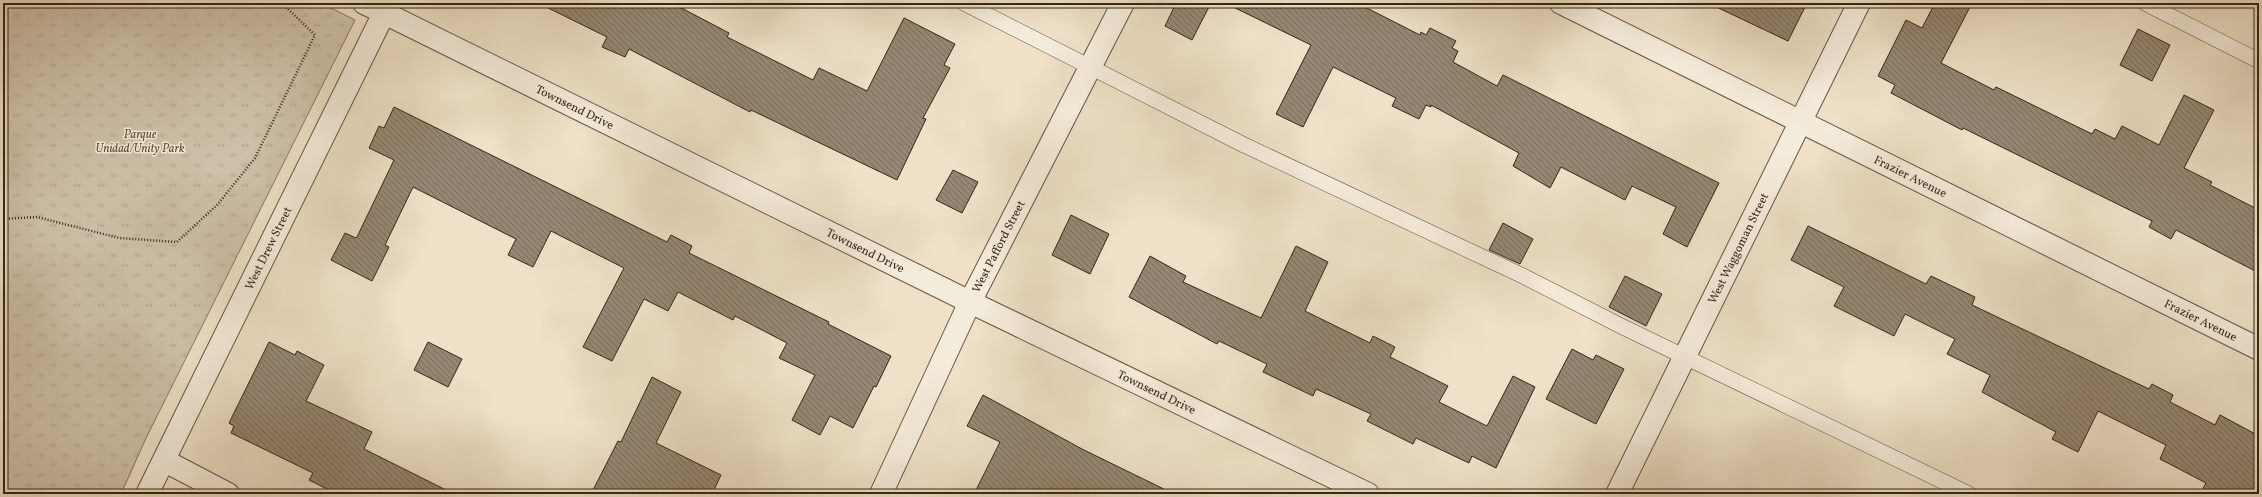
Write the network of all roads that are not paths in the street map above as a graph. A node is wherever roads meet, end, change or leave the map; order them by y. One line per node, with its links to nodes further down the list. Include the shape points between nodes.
1 (364, 3): 7 (street, Townsend Drive)
2 (964, 3): 9 (lane)
3 (1123, 3): 9 (street, West Pafford Street)
4 (1562, 3): 10 (street, Frazier Avenue)
5 (1859, 3): 10 (street, West Waggoman Street)
6 (2145, 3): 8 (lane)
7 (386, 8): 11 (street, Townsend Drive); 14 (street, West Drew Street)
8 (2259, 61)
9 (1090, 66): 11 (street, West Pafford Street); 13 (lane, via 1244,145 1522,275)
10 (1800, 122): 12 (street, Frazier Avenue); 13 (street, West Waggoman Street)
11 (970, 302): 17 (street, West Pafford Street); 18 (street, Townsend Drive)
12 (2259, 349)
13 (1685, 356): 19 (street, West Waggoman Street); 20 (lane)
14 (165, 461): 15 (street, West Drew Street); 16 (street)
15 (147, 494)
16 (228, 494)
17 (881, 494)
18 (1368, 494)
19 (1617, 494)
20 (1969, 494)

